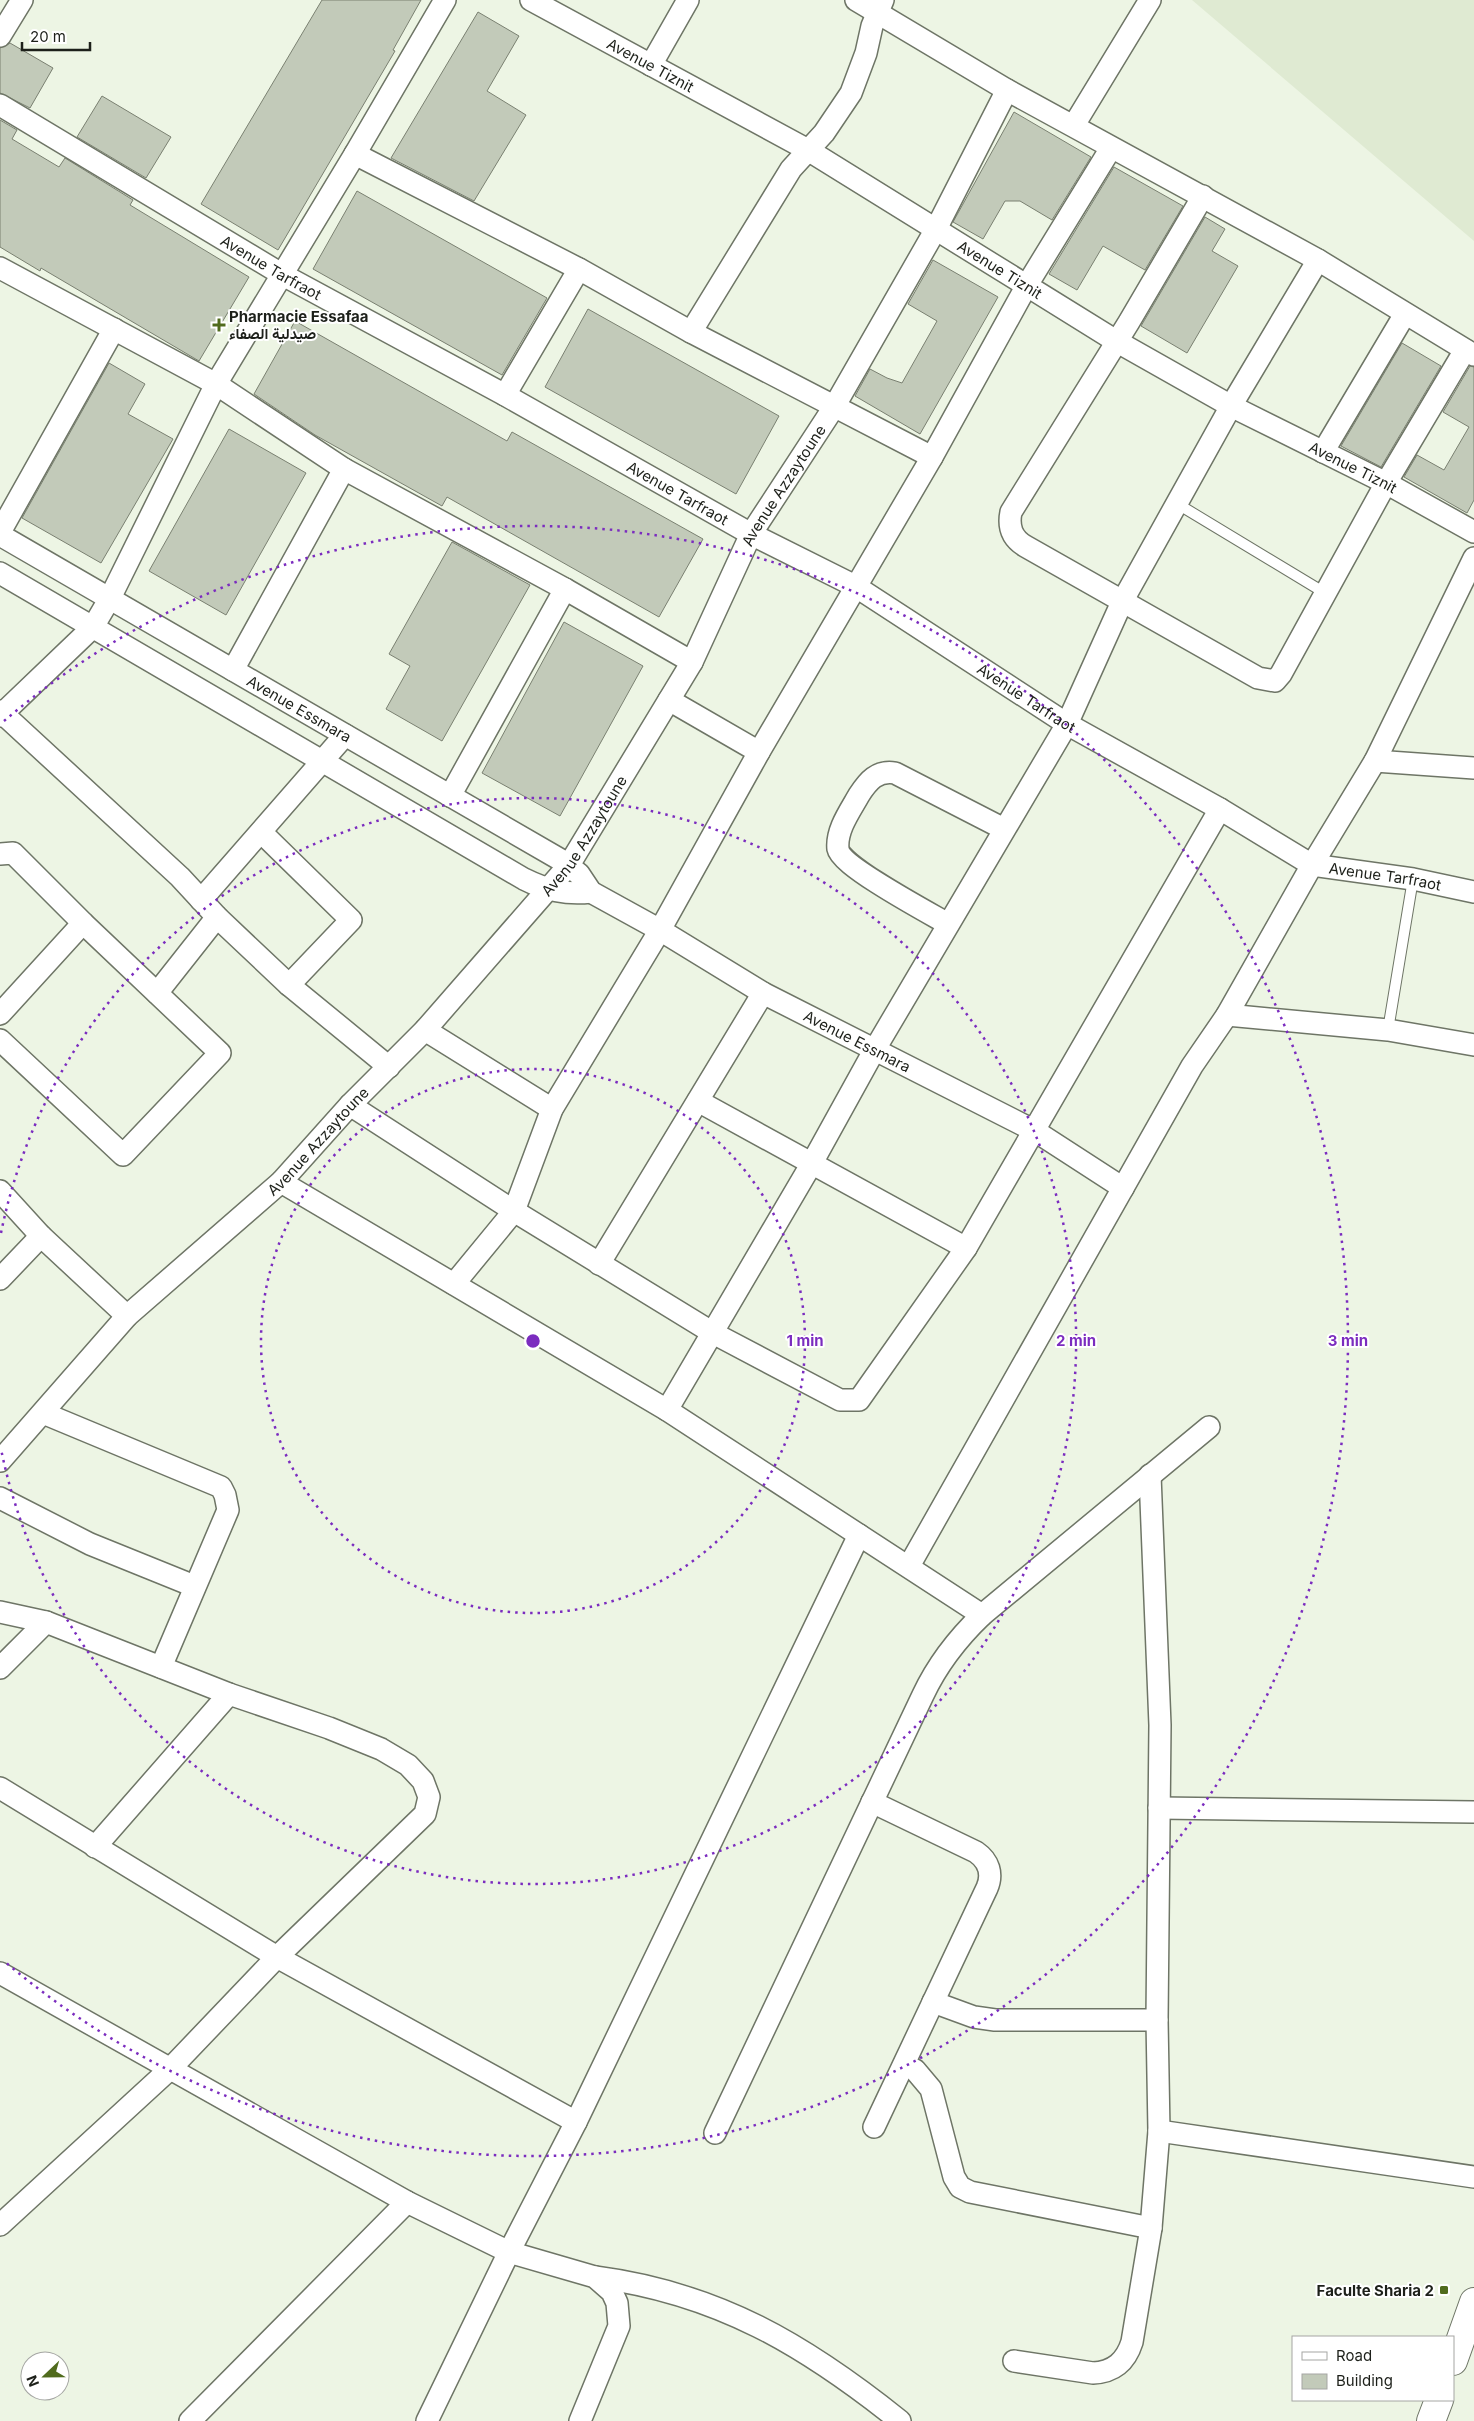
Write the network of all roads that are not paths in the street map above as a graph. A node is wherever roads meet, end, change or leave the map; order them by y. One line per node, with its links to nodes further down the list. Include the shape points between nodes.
1 (21, 0): 8 (street)
2 (444, 0): 15 (street)
3 (531, 0): 9 (street, Avenue Tiznit)
4 (688, 0): 9 (street)
5 (856, 0): 7 (street)
6 (1150, 0): 12 (street)
7 (880, 6): 10 (street); 14 (street, via 851,93 824,133)
8 (0, 36)
9 (651, 65): 14 (street, Avenue Tiznit)
10 (1007, 90): 12 (street); 17 (street, Avenue Azzaytoune)
11 (0, 106): 21 (street, Avenue Tarfraot)
12 (1074, 125): 13 (street)
13 (1110, 148): 16 (street); 22 (street)
14 (808, 150): 17 (street, Avenue Tiznit); 25 (street, via 792,169)
15 (355, 154): 19 (street); 21 (street)
16 (1203, 196): 18 (street); 26 (street)
17 (936, 230): 22 (street, Avenue Tiznit); 30 (street, Avenue Azzaytoune)
18 (1318, 260): 23 (street); 31 (street)
19 (579, 269): 25 (street); 29 (street)
20 (2, 273): 24 (street)
21 (283, 274): 28 (street); 29 (street, Avenue Tarfraot)
22 (1027, 285): 26 (street, Avenue Tiznit); 33 (street)
23 (1406, 314): 27 (street); 32 (street)
24 (114, 329): 28 (street); 38 (street)
25 (691, 332): 30 (street)
26 (1116, 341): 31 (street, Avenue Tiznit); 46 (street, via 1011,512 1009,522 1016,540)
27 (1470, 352): 35 (street)
28 (216, 384): 34 (street); 45 (street)
29 (505, 395): 39 (street, Avenue Tarfraot)
30 (834, 406): 33 (street); 39 (street, Avenue Azzaytoune)
31 (1231, 406): 32 (street, Avenue Tiznit); 36 (street)
32 (1323, 452): 35 (street, Avenue Tiznit)
33 (932, 457): 42 (street)
34 (344, 469): 43 (street); 49 (street)
35 (1386, 483): 37 (street, Avenue Tiznit); 44 (street)
36 (1176, 503): 44 (lane); 46 (street)
37 (1474, 532)
38 (0, 534): 45 (street, Avenue Essmara)
39 (751, 534): 42 (street, Avenue Tarfraot); 48 (street, Avenue Azzaytoune)
40 (1474, 558): 56 (street)
41 (0, 573): 47 (street)
42 (855, 586): 52 (street, Avenue Tarfraot); 54 (street)
43 (565, 589): 48 (street); 58 (street)
44 (1325, 593): 46 (street, via 1281,674 1272,682 1258,678)
45 (110, 598): 47 (street); 49 (street, Avenue Essmara)
46 (1122, 602): 52 (street)
47 (93, 627): 51 (street); 55 (street)
48 (692, 662): 50 (street, Avenue Azzaytoune)
49 (233, 670): 53 (street, Avenue Essmara)
50 (669, 700): 54 (street); 63 (street, Avenue Azzaytoune)
51 (1, 713): 69 (street)
52 (1067, 724): 59 (street, Avenue Tarfraot); 60 (street)
53 (345, 735): 55 (street); 58 (street, Avenue Essmara)
54 (759, 752): 73 (street)
55 (322, 761): 61 (street); 66 (street)
56 (1375, 762): 57 (street); 64 (street)
57 (1474, 768)
58 (450, 796): 63 (street, Avenue Essmara)
59 (1220, 809): 64 (street, Avenue Tarfraot); 88 (street)
60 (1004, 829): 72 (street); 72 (street, via 888,772 869,780 851,809 839,835 840,855 859,871)
61 (261, 832): 69 (street); 74 (street, via 351,920)
62 (0, 854): 71 (street, via 13,853)
63 (569, 865): 66 (street, Avenue Azzaytoune); 67 (street, Avenue Essmara)
64 (1312, 865): 65 (street, Avenue Tarfraot); 78 (street)
65 (1413, 879): 68 (street, Avenue Tarfraot); 80 (lane)
66 (549, 890): 67 (street); 79 (street, Avenue Azzaytoune)
67 (591, 892): 73 (street, Avenue Essmara)
68 (1474, 892)
69 (201, 900): 70 (street)
70 (217, 917): 74 (street); 75 (street)
71 (83, 923): 75 (street); 77 (street)
72 (948, 924): 83 (street)
73 (660, 930): 76 (street, Avenue Essmara); 87 (street)
74 (289, 985): 84 (street)
75 (157, 992): 81 (street, via 220,1052 122,1155)
76 (763, 993): 83 (street, Avenue Essmara); 85 (street)
77 (0, 1014)
78 (1227, 1015): 80 (street); 91 (street, via 1192,1066)
79 (425, 1030): 84 (street, Avenue Azzaytoune); 87 (street)
80 (1388, 1030): 82 (street)
81 (0, 1040)
82 (1474, 1045)
83 (875, 1049): 88 (street, Avenue Essmara); 89 (street)
84 (389, 1067): 86 (street, Avenue Azzaytoune)
85 (698, 1101): 89 (street); 96 (street)
86 (350, 1105): 90 (street, Avenue Azzaytoune); 93 (street)
87 (552, 1109): 93 (street)
88 (1035, 1131): 91 (street, Avenue Essmara); 95 (street)
89 (812, 1163): 95 (street); 100 (street)
90 (281, 1182): 98 (street); 99 (street, Avenue Azzaytoune)
91 (1123, 1188): 108 (street)
92 (0, 1191): 94 (street)
93 (514, 1211): 96 (street); 98 (street)
94 (41, 1236): 97 (street); 99 (street)
95 (966, 1248): 100 (street, via 864,1396 855,1401 840,1400)
96 (599, 1264): 100 (street)
97 (0, 1280)
98 (454, 1284): 101 (street)
99 (127, 1316): 102 (street, Avenue Azzaytoune)
100 (713, 1334): 101 (street)
101 (667, 1410): 107 (street)
102 (43, 1413): 104 (street, Avenue Azzaytoune); 109 (street, via 220,1487 228,1510)
103 (1209, 1427): 105 (street)
104 (0, 1461)
105 (1150, 1475): 111 (street); 118 (street, via 1158,1641)
106 (0, 1498): 109 (street, via 90,1544)
107 (859, 1535): 108 (street); 127 (street)
108 (909, 1566): 111 (street)
109 (194, 1586): 113 (street)
110 (0, 1612): 112 (street)
111 (982, 1615): 117 (street, via 956,1640 937,1668)
112 (46, 1622): 113 (street); 114 (street)
113 (161, 1667): 115 (street)
114 (0, 1668)
115 (229, 1694): 120 (street); 121 (street, via 381,1749 408,1766 423,1781 429,1797 425,1814)
116 (0, 1788): 120 (street)
117 (872, 1802): 123 (street, via 976,1852 990,1870 987,1888); 130 (street)
118 (1159, 1808): 119 (street); 124 (street)
119 (1474, 1812)
120 (95, 1847): 121 (street)
121 (277, 1957): 126 (street); 127 (street)
122 (0, 1973): 126 (street)
123 (933, 2002): 124 (street, via 974,2017 995,2020); 125 (street)
124 (1157, 2020): 129 (street)
125 (904, 2065): 128 (street); 134 (street, via 915,2070 931,2088 954,2178 960,2187 970,2192)
126 (170, 2069): 132 (street); 133 (street)
127 (576, 2122): 135 (street)
128 (874, 2127)
129 (1159, 2131): 131 (street); 134 (street)
130 (715, 2133)
131 (1474, 2178)
132 (407, 2202): 135 (street); 141 (street)
133 (0, 2225)
134 (1151, 2228): 139 (street, via 1132,2342 1119,2365 1102,2373 1093,2373)
135 (509, 2252): 136 (street); 142 (street)
136 (595, 2277): 143 (street, via 614,2297 619,2326); 144 (street, via 675,2292 751,2322 822,2363)
137 (1474, 2302): 138 (street)
138 (1454, 2358)
139 (1014, 2361)
140 (1439, 2401): 145 (street)
141 (190, 2421)
142 (427, 2421)
143 (580, 2421)
144 (900, 2421)
145 (1431, 2421)

